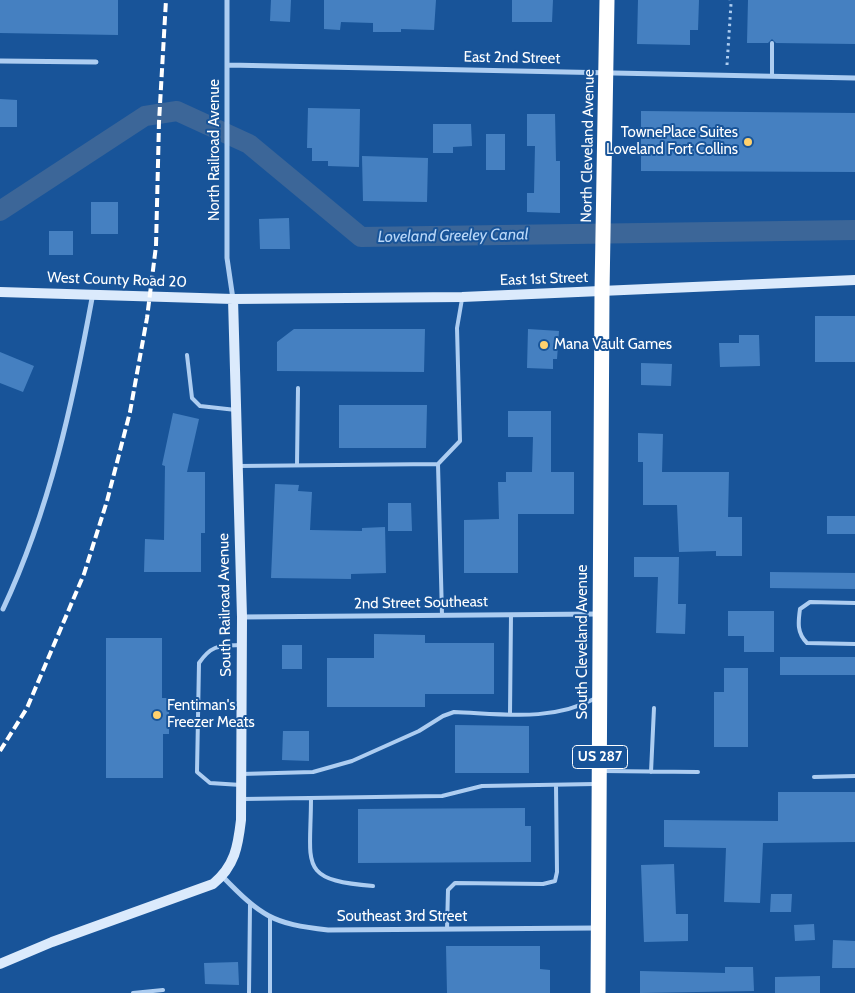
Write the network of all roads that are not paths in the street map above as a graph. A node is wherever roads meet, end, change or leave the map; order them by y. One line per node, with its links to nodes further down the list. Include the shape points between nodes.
1 (227, 0): 6 (street, North Railroad Avenue)
2 (607, 0): 7 (highway, North Cleveland Avenue / US 287)
3 (772, 43): 8 (lane)
4 (0, 61): 5 (street)
5 (96, 62)
6 (228, 65): 7 (street, East 2nd Street); 15 (street, North Railroad Avenue, via 227,258)
7 (607, 72): 8 (street, East 2nd Street); 12 (highway, North Cleveland Avenue / US 287)
8 (772, 76): 9 (street, East 2nd Street)
9 (855, 78)
10 (855, 280): 12 (main road, East 1st Street)
11 (0, 292): 13 (main road, West County Road 20)
12 (602, 292): 14 (main road, East 1st Street); 24 (highway, South Cleveland Avenue / US 287)
13 (93, 293): 15 (main road, West County Road 20); 23 (street, via 61,449 34,538)
14 (462, 296): 15 (main road, East 1st Street); 19 (lane, via 457,328 460,441)
15 (233, 299): 18 (main road, South Railroad Avenue)
16 (187, 355): 18 (lane, via 192,398 200,406)
17 (298, 388): 20 (lane)
18 (236, 410): 21 (main road, South Railroad Avenue)
19 (438, 464): 20 (lane); 25 (lane)
20 (297, 465): 21 (lane)
21 (237, 466): 27 (main road, South Railroad Avenue)
22 (855, 603): 28 (lane, via 810,602 800,609 798,620 801,637 807,643)
23 (2, 609)
24 (601, 614): 26 (street, 2nd Street Southeast); 30 (highway, South Cleveland Avenue / US 287)
25 (442, 615): 26 (street, 2nd Street Southeast); 27 (street, 2nd Street Southeast)
26 (512, 615): 32 (lane)
27 (242, 617): 29 (main road, South Railroad Avenue)
28 (855, 644)
29 (242, 645): 35 (main road, South Railroad Avenue); 39 (lane, via 216,646 199,663 197,772 210,783)
30 (600, 696): 32 (lane, via 576,709 538,715); 38 (highway, South Cleveland Avenue / US 287)
31 (654, 708): 33 (lane)
32 (510, 714): 35 (lane, via 454,712 352,762 313,772)
33 (651, 772): 34 (lane); 38 (lane)
34 (698, 772)
35 (241, 774): 39 (main road, South Railroad Avenue)
36 (814, 776): 37 (lane)
37 (855, 776)
38 (600, 778): 40 (lane); 47 (highway, South Cleveland Avenue / US 287)
39 (241, 785): 42 (main road, South Railroad Avenue)
40 (556, 785): 41 (lane, via 482,786 442,796); 48 (lane, via 558,872 555,881 544,884 455,883 448,890)
41 (311, 798): 42 (lane); 44 (lane, via 312,864 319,875 342,884)
42 (241, 799): 43 (main road, South Railroad Avenue, via 238,849)
43 (222, 876): 45 (street, Southeast 3rd Street); 49 (main road, South Railroad Avenue, via 213,884)
44 (374, 886)
45 (250, 905): 46 (street, Southeast 3rd Street); 52 (lane)
46 (270, 918): 48 (street, Southeast 3rd Street, via 301,927 328,930); 53 (lane)
47 (598, 928): 48 (street, Southeast 3rd Street); 54 (highway, South Cleveland Avenue / US 287)
48 (447, 929)
49 (0, 964)
50 (163, 990): 51 (lane)
51 (134, 993)
52 (249, 993)
53 (270, 993)
54 (598, 993)

